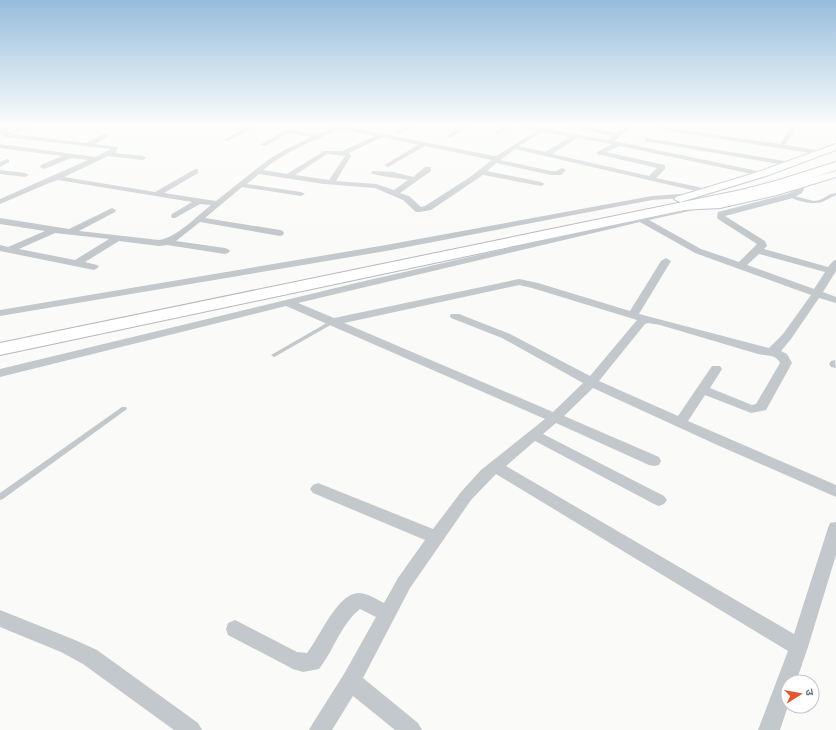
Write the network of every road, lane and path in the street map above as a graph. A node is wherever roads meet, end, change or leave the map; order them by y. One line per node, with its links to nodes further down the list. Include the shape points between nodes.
1 (7, 161): 18 (street)
2 (57, 161): 21 (street)
3 (92, 161): 34 (street)
4 (271, 161): 26 (street)
5 (312, 161): 32 (street)
6 (345, 161): 36 (street)
7 (395, 161): 19 (street)
8 (493, 161): 27 (street)
9 (504, 161): 24 (street, via 551,173)
10 (581, 161): 16 (street)
11 (636, 161): 33 (street, via 662,167)
12 (703, 161): 29 (street)
13 (779, 161): 17 (street)
14 (800, 161): 17 (main road)
15 (824, 161): 46 (highway, via 770,179)
16 (586, 162): 33 (street)
17 (791, 164): 29 (main road)
18 (0, 165)
19 (388, 165)
20 (836, 166): 46 (highway, via 784,183)
21 (44, 167)
22 (428, 169): 35 (street)
23 (195, 170): 42 (street)
24 (562, 170)
25 (0, 172): 31 (street)
26 (256, 172): 32 (street); 38 (street)
27 (480, 172): 37 (street); 41 (street, via 426,209 419,210 410,200)
28 (375, 173): 35 (street)
29 (762, 174): 40 (main road)
30 (836, 174): 39 (main road)
31 (25, 175)
32 (290, 175): 36 (street)
33 (651, 178): 40 (street)
34 (52, 179): 42 (street); 48 (street)
35 (414, 179): 41 (street)
36 (331, 182): 41 (street, via 368,185)
37 (541, 184)
38 (241, 185): 43 (street); 49 (street)
39 (802, 185): 45 (street); 50 (main road, via 720,205)
40 (705, 191): 46 (main road)
41 (395, 193)
42 (157, 194): 47 (street)
43 (301, 194)
44 (836, 194): 45 (lane, via 815,202)
45 (790, 196): 63 (street, via 721,214 721,217 759,240 762,246)
46 (683, 200): 50 (main road); 74 (street, via 652,198 363,252); 79 (highway); 80 (highway)
47 (199, 201): 49 (street); 52 (street)
48 (0, 202)
49 (217, 204): 53 (street)
50 (700, 206): 54 (street)
51 (112, 210): 57 (street)
52 (175, 216)
53 (198, 219): 58 (street); 60 (street, via 174,240)
54 (642, 220): 69 (street, via 690,248); 73 (street)
55 (0, 221): 56 (street)
56 (54, 230): 57 (street); 62 (street)
57 (70, 232): 59 (street)
58 (280, 233)
59 (117, 238): 60 (street); 67 (street)
60 (167, 242): 64 (street)
61 (0, 248): 62 (street)
62 (11, 250): 65 (street); 67 (street)
63 (757, 250): 69 (street); 70 (street)
64 (225, 251)
65 (0, 255)
66 (666, 261): 76 (street)
67 (77, 263): 68 (street)
68 (94, 267)
69 (740, 267): 71 (street)
70 (833, 267): 71 (street)
71 (817, 293): 72 (street); 81 (street)
72 (836, 300)
73 (288, 303): 78 (street); 84 (street)
74 (0, 313)
75 (454, 316): 85 (street, via 519,342)
76 (632, 316): 77 (street); 78 (street, via 519,282)
77 (647, 320): 81 (street); 85 (street, via 641,322)
78 (332, 322): 82 (lane); 88 (street)
79 (0, 338)
80 (0, 349)
81 (773, 352): 86 (street, via 783,357 786,363 761,407 751,409)
82 (274, 355)
83 (716, 369): 86 (street)
84 (0, 373)
85 (591, 382): 88 (street); 89 (street)
86 (703, 390): 89 (street)
87 (124, 409): 95 (lane)
88 (556, 417): 90 (street); 91 (street)
89 (680, 423): 94 (street)
90 (534, 435): 92 (street); 96 (street)
91 (654, 461)
92 (495, 466): 98 (street, via 466,496); 102 (street)
93 (318, 489): 98 (street)
94 (836, 491)
95 (0, 497)
96 (659, 500)
97 (836, 528): 102 (street)
98 (437, 538): 99 (street, via 404,583)
99 (388, 614): 101 (street, via 365,602 357,601 344,612 312,662 293,660); 103 (street)
100 (0, 618): 104 (street, via 90,657)
101 (235, 629)
102 (799, 647): 107 (street)
103 (351, 681): 105 (street); 106 (street)
104 (190, 730)
105 (320, 730)
106 (411, 730)
107 (769, 730)

